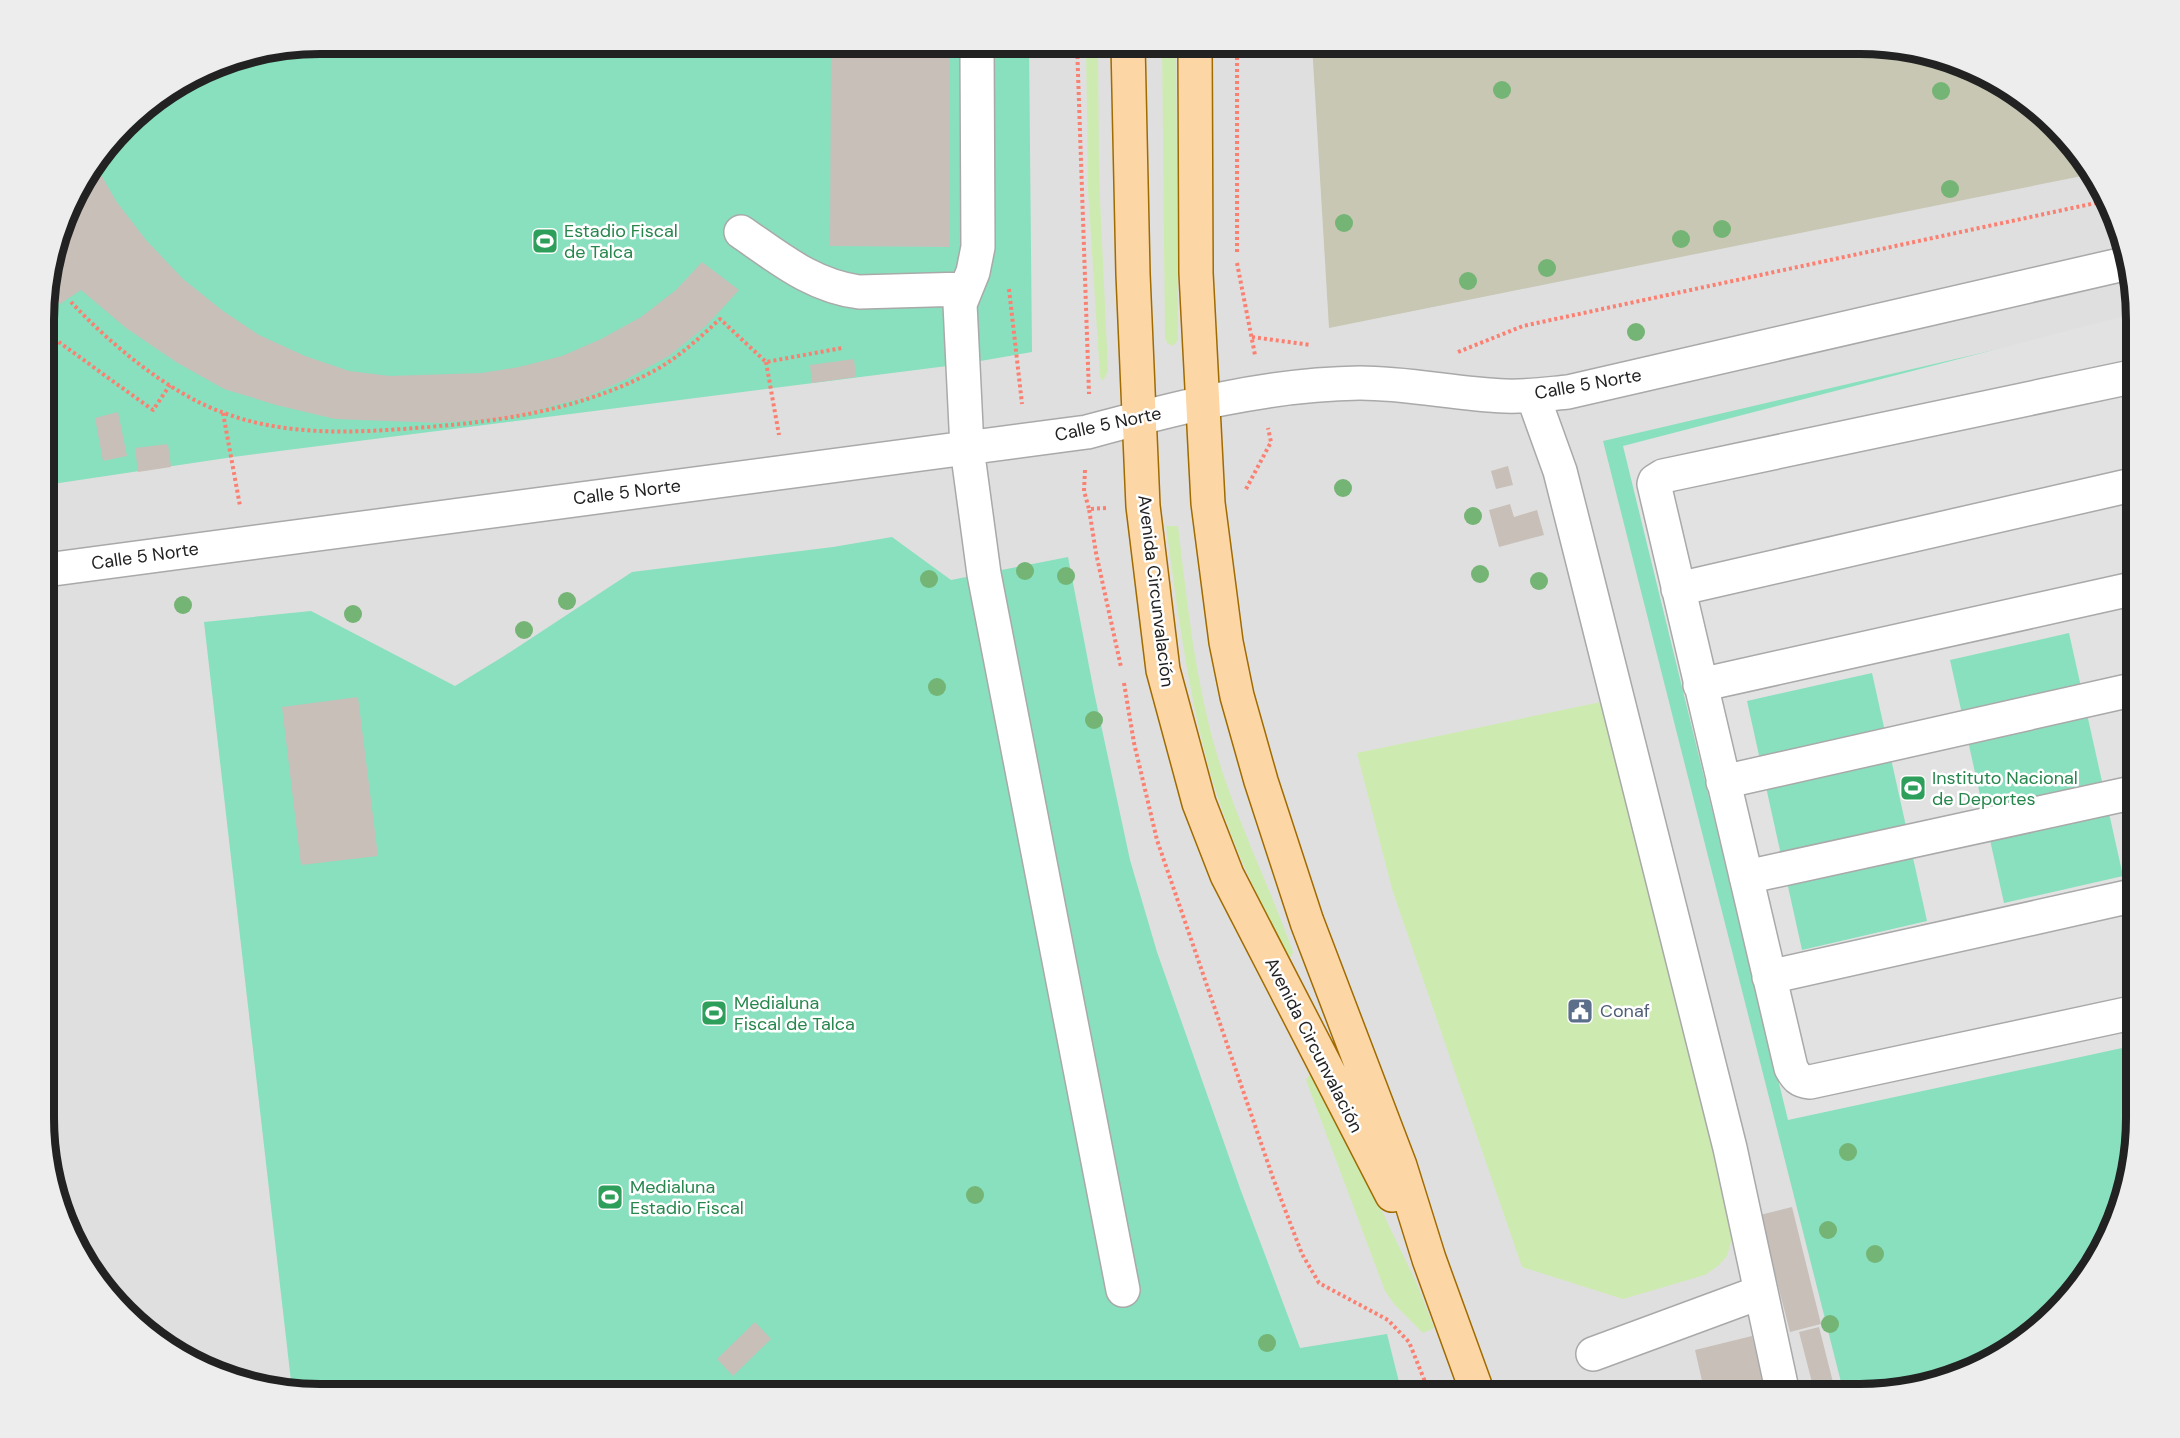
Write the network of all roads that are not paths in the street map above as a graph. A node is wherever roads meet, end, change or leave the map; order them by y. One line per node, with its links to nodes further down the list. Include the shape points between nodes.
1 (977, 54): 6 (street, via 978,247)
2 (1128, 54): 10 (main road, Avenida Circunvalación)
3 (1195, 54): 9 (main road, Avenida Circunvalación, via 1197,273)
4 (741, 232): 6 (street, via 804,275 842,290)
5 (2120, 265): 8 (street, Calle 5 Norte, via 1568,392)
6 (965, 289): 11 (street, via 960,304)
7 (2126, 378): 14 (street, via 1659,478 1654,490)
8 (1533, 396): 9 (street, Calle 5 Norte, via 1357,383 1261,391); 26 (street, via 1560,471 1730,1148)
9 (1204, 403): 10 (street, Calle 5 Norte); 24 (main road, Avenida Circunvalación, via 1208,503 1237,696 1307,922 1400,1166)
10 (1140, 418): 11 (street, Calle 5 Norte, via 1087,432); 24 (main road, Avenida Circunvalación, via 1143,506 1162,670 1199,803 1227,875 1382,1177)
11 (967, 448): 13 (street, Calle 5 Norte); 25 (street, via 984,574)
12 (2126, 486): 14 (street)
13 (54, 569)
14 (1678, 589): 16 (street)
15 (2126, 590): 16 (street)
16 (1700, 685): 18 (street)
17 (2126, 691): 18 (street)
18 (1724, 782): 20 (street)
19 (2126, 794): 20 (street)
20 (1746, 877): 22 (street)
21 (2126, 897): 22 (street)
22 (1769, 977): 23 (street, via 1791,1068 1796,1077 1810,1082)
23 (2126, 1014)
24 (1429, 1259): 28 (main road, Avenida Circunvalación)
25 (1123, 1290)
26 (1761, 1292): 27 (street); 29 (street)
27 (1593, 1353)
28 (1474, 1384)
29 (1781, 1384)

